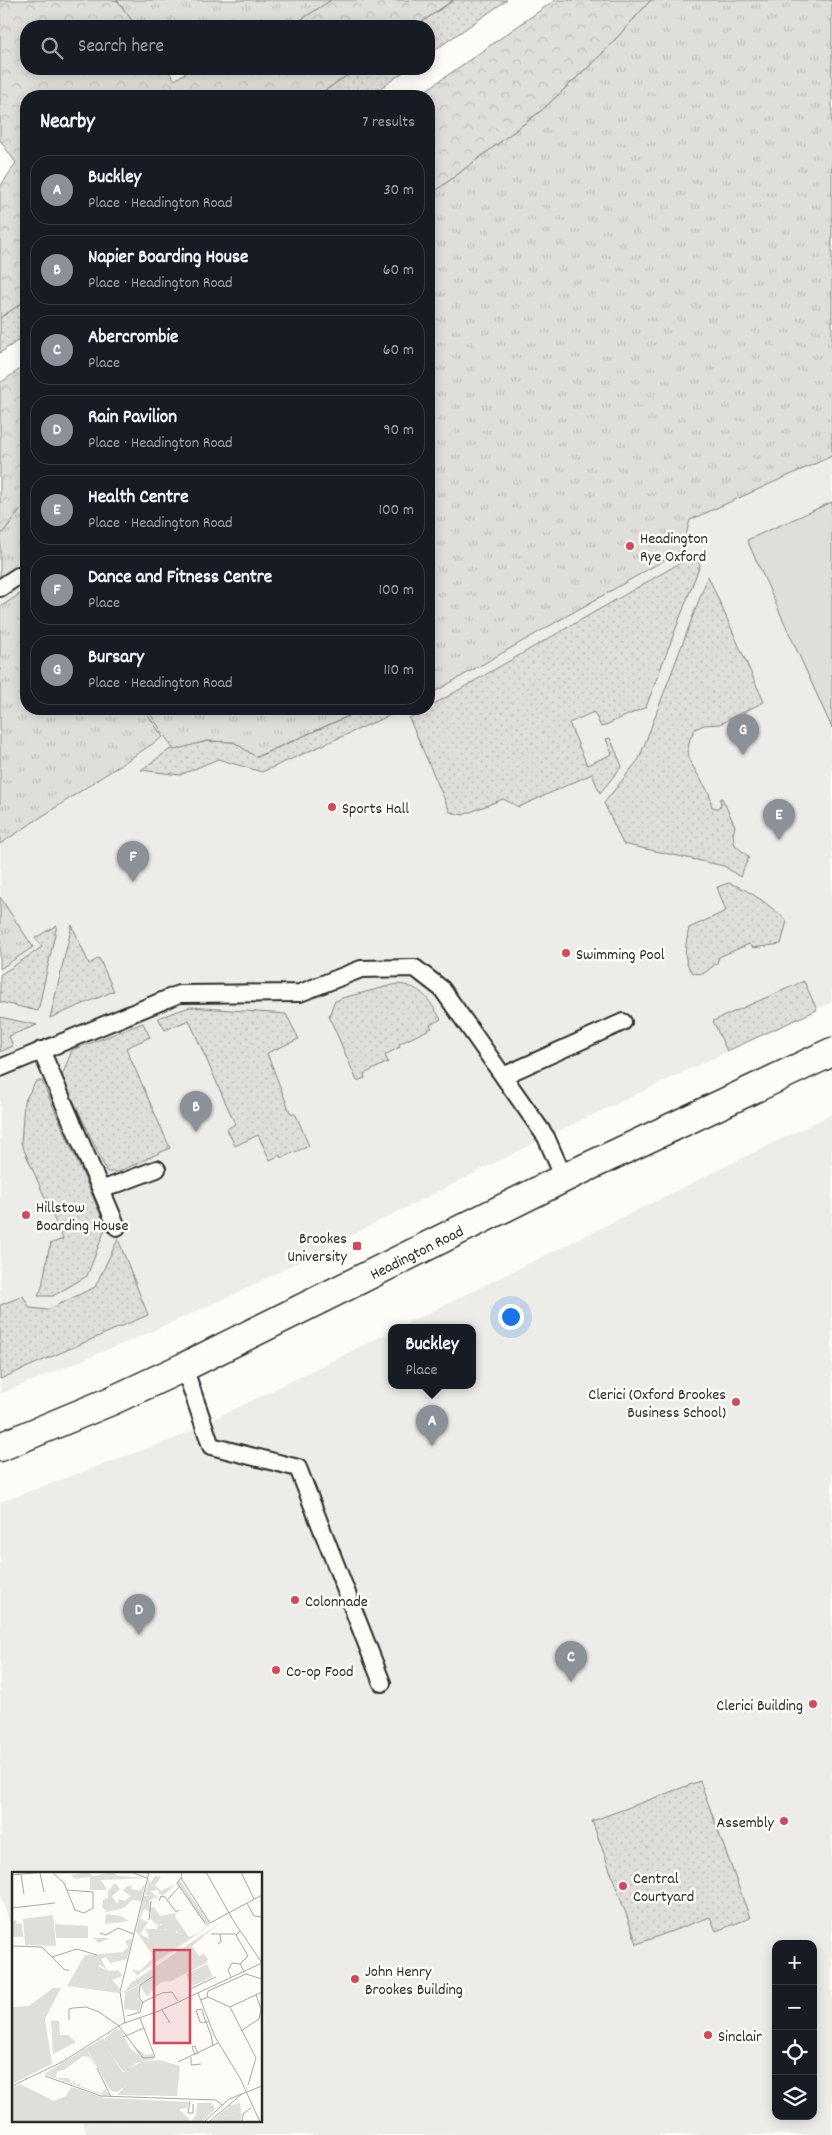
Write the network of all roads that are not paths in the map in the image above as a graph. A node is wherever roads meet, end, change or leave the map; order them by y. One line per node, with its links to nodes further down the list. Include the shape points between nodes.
1 (18, 576): 2 (lane)
2 (0, 588)
3 (623, 1022): 7 (lane)
4 (41, 1050): 6 (lane); 7 (lane, via 179,994 300,993 361,969 415,968 442,990); 10 (lane)
5 (832, 1052): 9 (main road, Headington Road)
6 (0, 1068)
7 (503, 1076): 9 (lane, via 546,1138)
8 (157, 1169): 10 (lane)
9 (564, 1178): 12 (main road, Headington Road)
10 (100, 1190): 11 (lane)
11 (117, 1227)
12 (184, 1367): 13 (main road, Headington Road, via 111,1402); 14 (lane, via 211,1446 298,1468)
13 (0, 1447)
14 (382, 1683)

